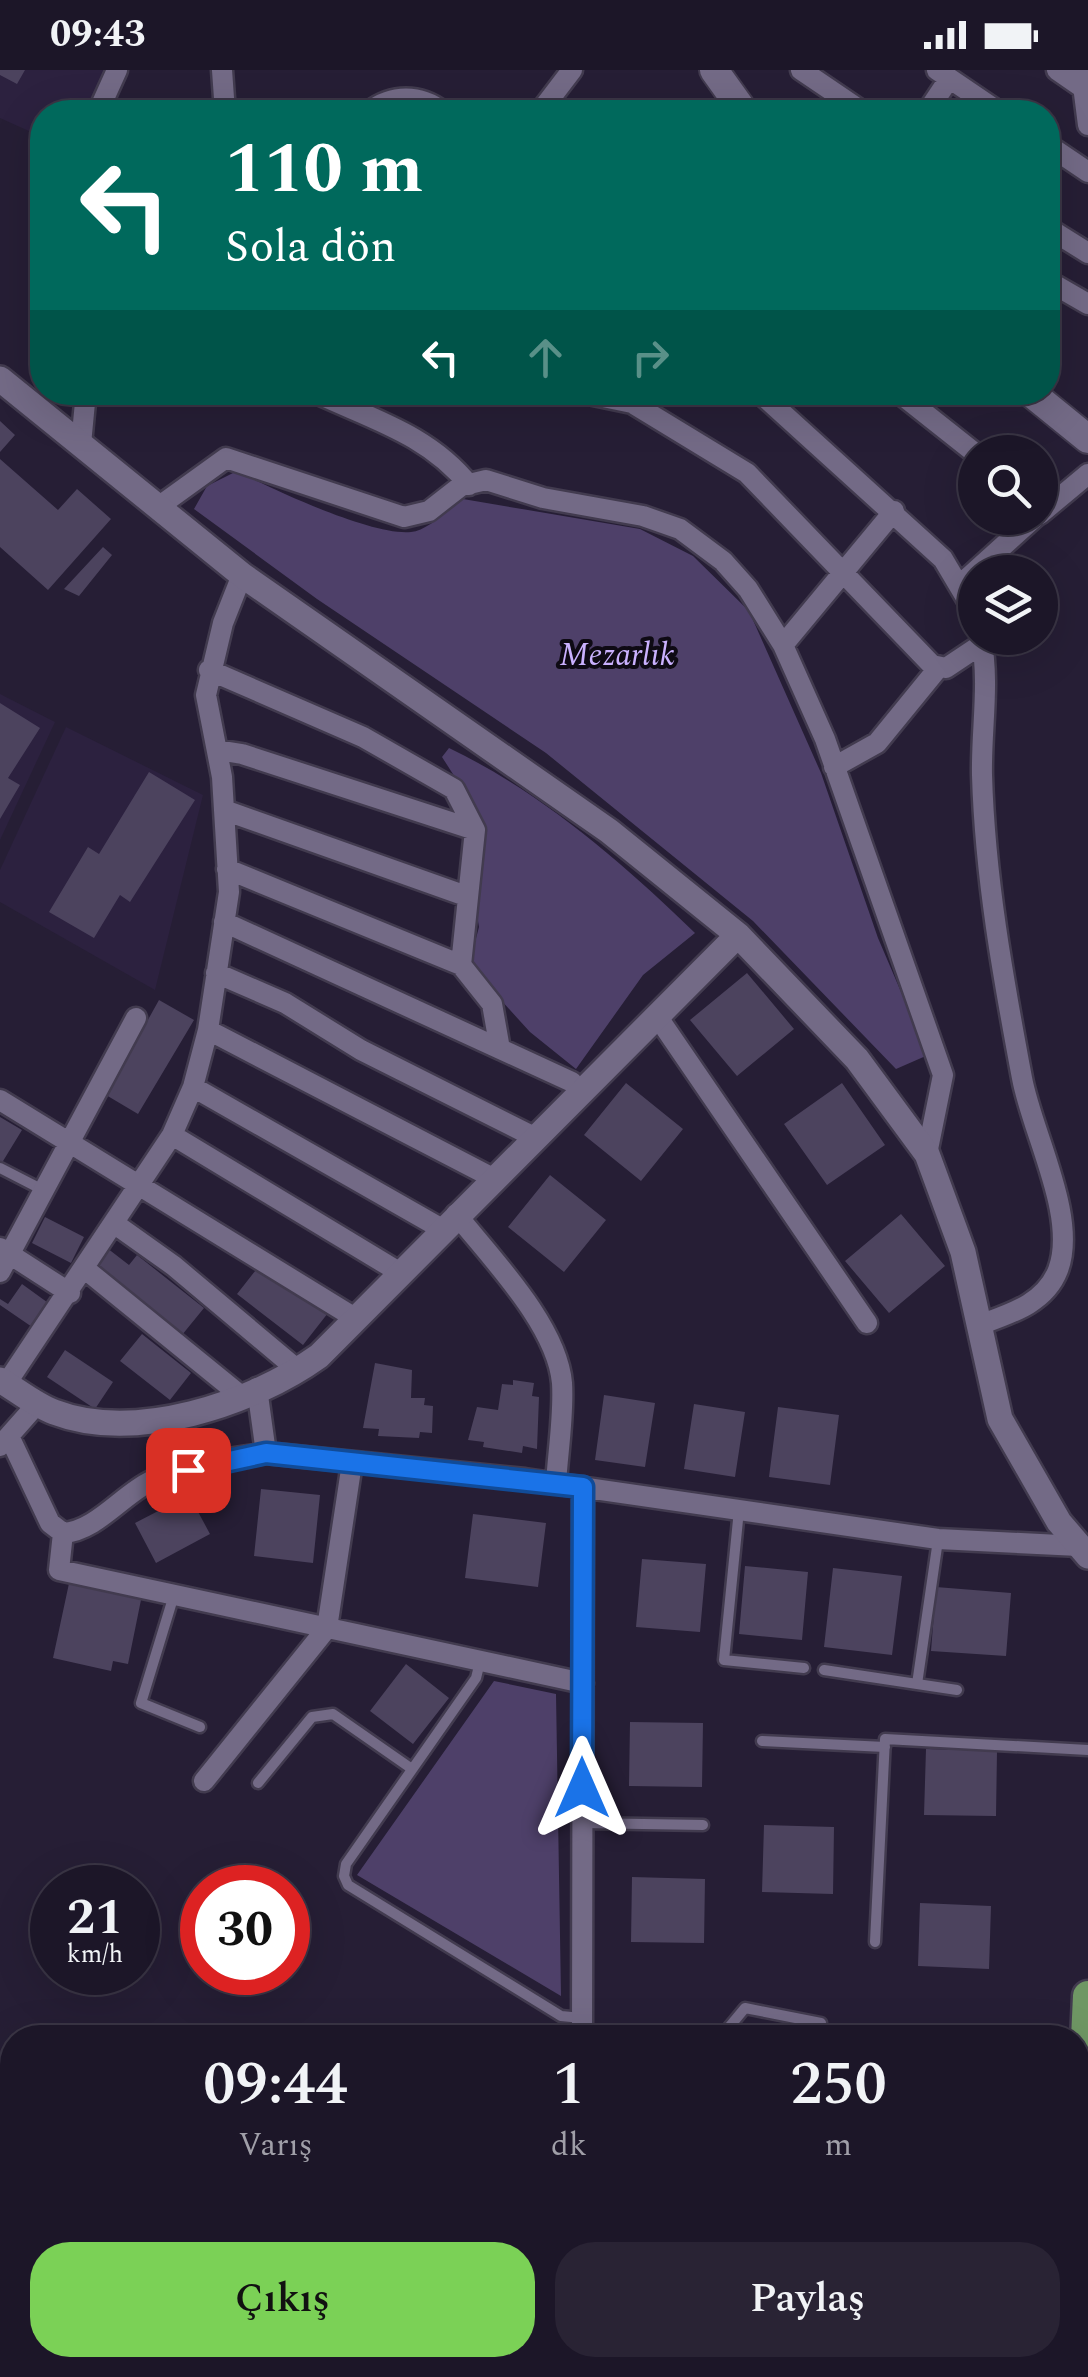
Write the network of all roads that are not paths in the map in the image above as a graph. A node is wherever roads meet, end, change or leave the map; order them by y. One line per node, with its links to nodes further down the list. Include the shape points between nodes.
1 (116, 70): 9 (street)
2 (222, 70): 10 (street)
3 (572, 70): 11 (street)
4 (714, 70): 12 (main road)
5 (801, 70): 13 (street)
6 (1057, 70): 8 (street)
7 (943, 75): 14 (street); 15 (street)
8 (1082, 79): 16 (street)
9 (103, 100)
10 (224, 100)
11 (549, 100)
12 (735, 100)
13 (845, 100)
14 (932, 100)
15 (981, 100)
16 (1088, 125)
17 (1060, 153): 18 (street)
18 (1088, 172)
19 (1060, 236): 20 (street)
20 (1088, 253)
21 (1060, 288): 22 (street)
22 (1088, 304)
23 (0, 379): 24 (street)
24 (30, 403)
25 (33, 405): 34 (street)
26 (85, 405): 34 (street)
27 (345, 405): 36 (street, via 408,432 449,460)
28 (640, 405): 43 (street, via 747,473)
29 (774, 405): 39 (street)
30 (914, 405): 33 (street)
31 (1046, 405): 32 (main road)
32 (1088, 439)
33 (958, 440)
34 (82, 444): 38 (street)
35 (1088, 474): 37 (street)
36 (468, 485): 38 (street, via 428,511 404,517 226,458); 45 (street, via 486,480 680,529 748,589)
37 (1058, 498)
38 (158, 508): 42 (street)
39 (894, 511): 43 (street); 44 (street)
40 (1015, 535): 41 (street)
41 (993, 555)
42 (242, 574): 49 (street); 57 (street, via 609,830)
43 (844, 576): 45 (street); 48 (street)
44 (958, 580)
45 (782, 645): 51 (street)
46 (965, 655): 48 (street)
47 (982, 655): 83 (street, via 992,921 1027,1107 1064,1227 1058,1271 1044,1290 1026,1308)
48 (938, 668): 51 (street, via 877,743)
49 (209, 670): 50 (street, via 206,695); 53 (street, via 362,736 429,773 454,789)
50 (217, 750): 52 (street); 53 (street)
51 (834, 768): 70 (street, via 943,1075)
52 (224, 810): 54 (street); 55 (street)
53 (474, 830): 55 (street)
54 (228, 869): 56 (street); 58 (street)
55 (466, 896): 58 (street)
56 (224, 922): 59 (street); 63 (street)
57 (738, 935): 60 (street); 70 (street, via 856,1059)
58 (461, 965): 63 (street, via 492,1004)
59 (216, 973): 62 (street); 68 (street)
60 (657, 1016): 68 (street); 82 (street)
61 (136, 1018): 69 (street)
62 (208, 1030): 65 (street); 72 (street)
63 (500, 1049): 64 (street)
64 (572, 1082)
65 (193, 1087): 67 (street); 75 (street)
66 (0, 1100): 69 (street)
67 (172, 1135): 73 (street); 79 (street)
68 (534, 1137): 72 (street)
69 (71, 1141): 73 (street); 74 (street)
70 (928, 1154): 83 (street, via 963,1252)
71 (0, 1168): 74 (lane)
72 (493, 1178): 75 (street)
73 (142, 1182): 76 (street); 81 (street)
74 (44, 1191): 77 (street)
75 (449, 1222): 79 (street); 91 (street, via 519,1293 551,1344 562,1381)
76 (115, 1224): 78 (street); 84 (street)
77 (3, 1258): 80 (street)
78 (86, 1269): 80 (street); 86 (street)
79 (399, 1272): 81 (street)
80 (70, 1293): 85 (street)
81 (355, 1318): 84 (street)
82 (867, 1322)
83 (979, 1325): 96 (street, via 1000,1419 1059,1522)
84 (298, 1370): 86 (street)
85 (3, 1382): 87 (street)
86 (248, 1391): 87 (street, via 194,1416 116,1424); 89 (street)
87 (38, 1403): 88 (street)
88 (4, 1441): 94 (street, via 50,1522)
89 (266, 1453): 90 (street); 94 (street, via 150,1482 79,1530)
90 (352, 1462): 91 (street); 98 (street)
91 (556, 1483): 92 (street)
92 (583, 1487): 93 (street); 102 (street)
93 (739, 1509): 95 (street); 100 (lane, via 724,1660)
94 (63, 1532): 97 (street, via 59,1570)
95 (938, 1539): 96 (street); 103 (lane)
96 (1084, 1551)
97 (174, 1595): 98 (street); 105 (lane, via 142,1704)
98 (328, 1628): 99 (street); 110 (street)
99 (480, 1660): 102 (street); 109 (lane, via 476,1678)
100 (804, 1668)
101 (824, 1670): 103 (lane)
102 (582, 1683): 112 (street)
103 (917, 1684): 104 (lane)
104 (956, 1690)
105 (200, 1727)
106 (762, 1741): 107 (lane)
107 (885, 1747): 108 (lane, via 885,1739); 114 (lane)
108 (1088, 1750)
109 (412, 1769): 111 (lane, via 322,1713); 116 (lane, via 346,1864 348,1884)
110 (204, 1781)
111 (258, 1784)
112 (582, 1823): 113 (lane); 117 (street)
113 (703, 1825)
114 (875, 1942)
115 (1088, 1996): 120 (highway)
116 (577, 2025)
117 (582, 2025)
118 (730, 2025): 119 (lane, via 744,2008)
119 (819, 2025)
120 (1087, 2025)

